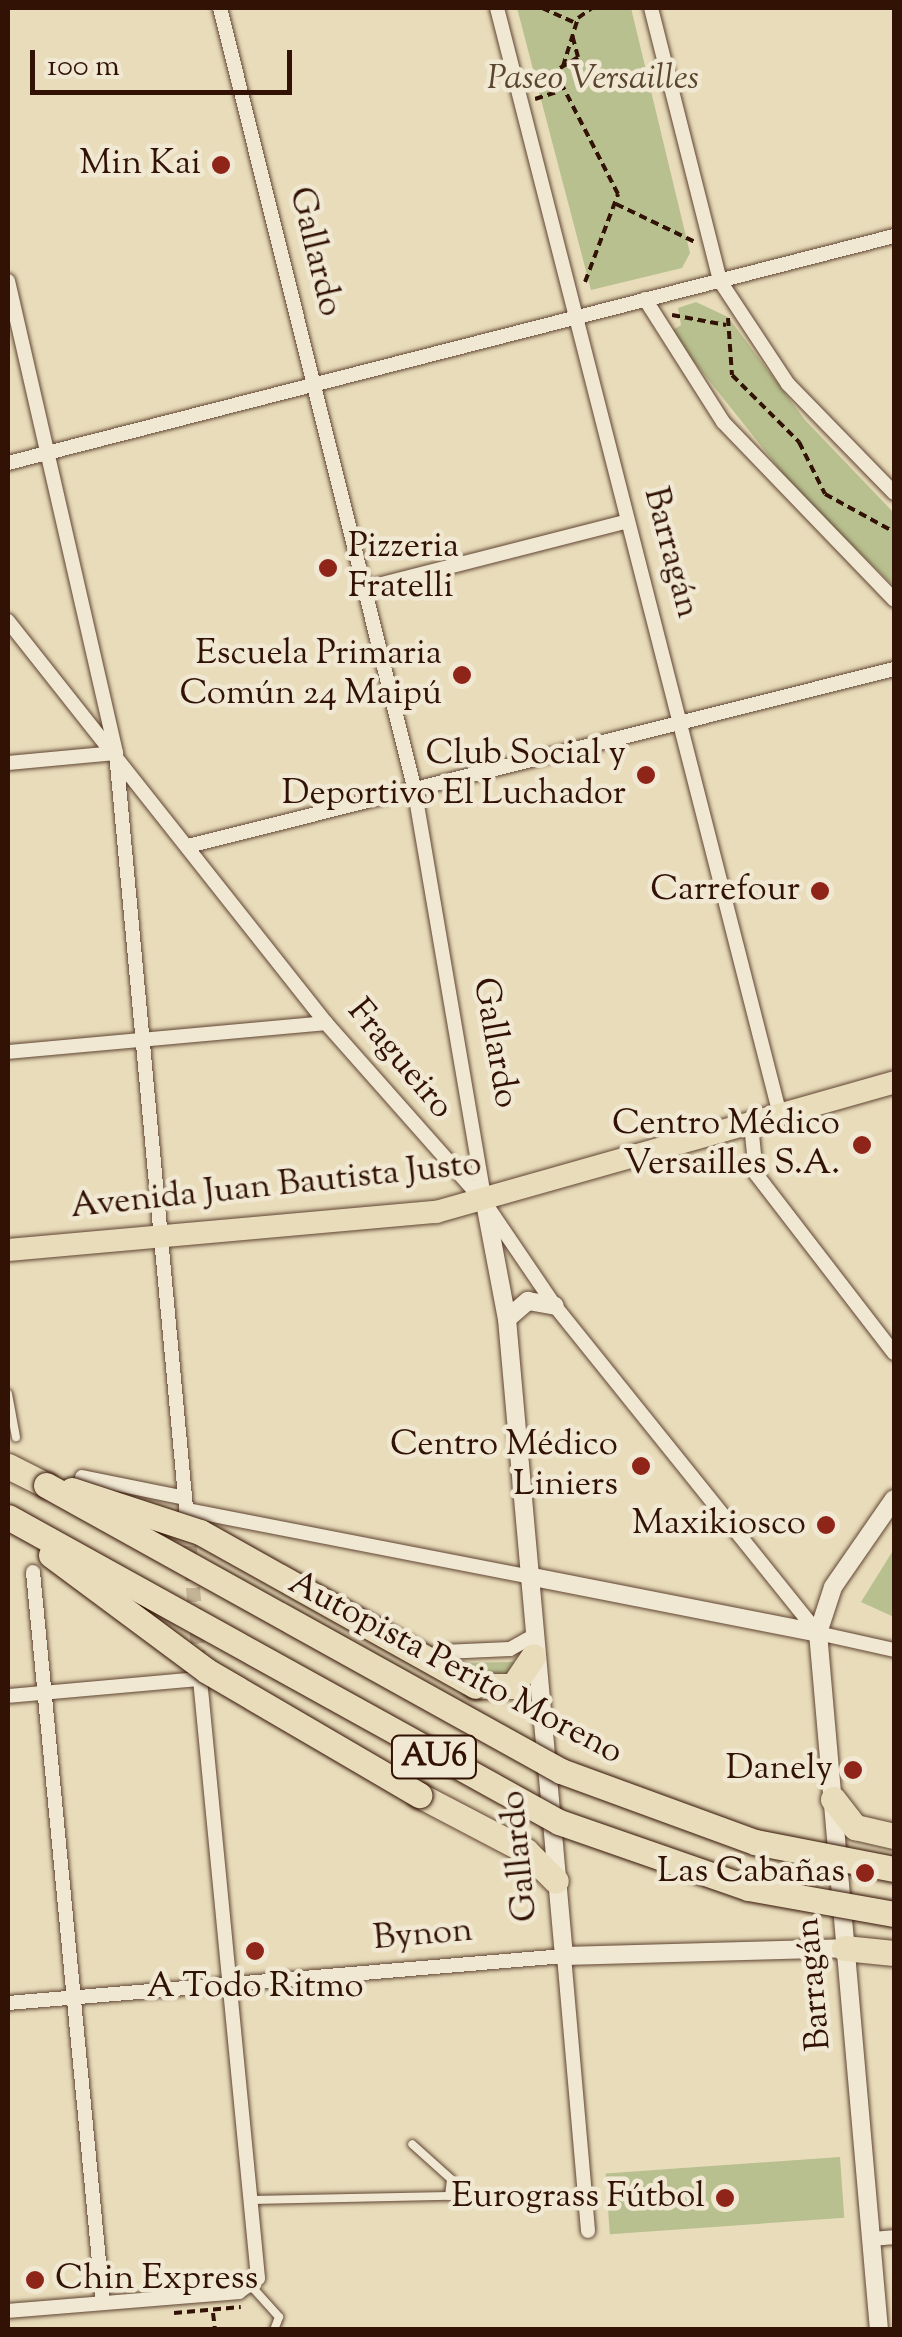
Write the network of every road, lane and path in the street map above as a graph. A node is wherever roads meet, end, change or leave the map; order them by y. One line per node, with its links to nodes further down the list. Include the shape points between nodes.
1 (220, 8): 22 (street, Gallardo)
2 (497, 8): 10 (street, Barragán)
3 (542, 8): 6 (path)
4 (592, 8): 6 (path)
5 (651, 8): 13 (street)
6 (576, 23): 7 (path)
7 (572, 34): 8 (path); 8 (path, via 578,57)
8 (560, 68): 9 (path)
9 (559, 91): 10 (path); 11 (path, via 602,159)
10 (522, 106): 19 (street, Barragán)
11 (616, 204): 13 (path); 14 (path)
12 (894, 236): 15 (street)
13 (712, 250): 15 (street)
14 (588, 278)
15 (720, 280): 17 (street); 18 (street)
16 (8, 281): 23 (street)
17 (729, 298): 21 (path); 25 (street, via 788,384)
18 (645, 300): 19 (street); 20 (street)
19 (577, 316): 22 (street); 26 (street, Barragán)
20 (652, 317): 21 (path); 29 (street, via 723,422)
21 (726, 325): 27 (path, via 732,375 799,442 825,494)
22 (312, 382): 23 (street); 28 (street, Gallardo)
23 (49, 452): 24 (street); 33 (street)
24 (8, 463)
25 (894, 494)
26 (628, 521): 28 (street); 32 (street, Barragán)
27 (894, 532)
28 (366, 588): 35 (street, Gallardo)
29 (894, 600)
30 (8, 621): 33 (street, Fragueiro)
31 (894, 669): 32 (street)
32 (680, 720): 35 (street); 41 (street, Barragán)
33 (116, 754): 34 (street); 36 (street, Fragueiro); 38 (street)
34 (8, 763)
35 (414, 786): 36 (street); 43 (street, Gallardo)
36 (188, 846): 37 (street, Fragueiro)
37 (326, 1022): 38 (street); 43 (street, Fragueiro)
38 (144, 1041): 39 (street); 44 (street)
39 (8, 1052)
40 (894, 1082): 41 (main road, Avenida Juan Bautista Justo)
41 (780, 1115): 42 (main road, Avenida Juan Bautista Justo)
42 (751, 1124): 43 (main road, Avenida Juan Bautista Justo); 48 (street, via 756,1174)
43 (485, 1203): 44 (main road, Avenida Juan Bautista Justo); 46 (street, Fragueiro); 47 (street, Gallardo)
44 (160, 1236): 45 (main road, Avenida Juan Bautista Justo); 55 (street)
45 (8, 1250)
46 (556, 1306): 47 (street, via 528,1301); 59 (street, Fragueiro)
47 (507, 1320): 58 (street, Gallardo)
48 (894, 1353)
49 (8, 1394): 50 (lane)
50 (16, 1437)
51 (8, 1466): 53 (highway, Autopista Perito Moreno / AU6)
52 (82, 1477): 55 (street)
53 (46, 1485): 60 (highway, bridge, via 191,1528 476,1686 513,1686); 67 (highway, Autopista Perito Moreno / AU6, bridge, via 561,1771 755,1842)
54 (894, 1499): 59 (street, via 833,1587)
55 (186, 1509): 58 (street)
56 (8, 1519): 68 (highway, bridge, via 206,1671 526,1851); 69 (highway, AU6, bridge, via 559,1822 748,1888)
57 (33, 1572): 63 (street)
58 (528, 1576): 59 (street); 60 (street, Gallardo)
59 (818, 1633): 61 (street); 65 (street, Barragán)
60 (533, 1646): 62 (street); 68 (street, Gallardo)
61 (894, 1650)
62 (444, 1652)
63 (45, 1692): 64 (street); 73 (street, via 200,1679); 74 (street)
64 (8, 1696)
65 (834, 1799): 66 (highway, via 854,1826); 70 (street, Barragán)
66 (894, 1836)
67 (894, 1868)
68 (556, 1881): 72 (street, Gallardo)
69 (894, 1914)
70 (844, 1948): 71 (highway); 72 (street, Bynon); 80 (street, Barragán)
71 (894, 1953)
72 (564, 1956): 73 (street, Bynon); 78 (street, Gallardo)
73 (231, 1985): 74 (street, Bynon); 77 (street)
74 (72, 1998): 75 (street, Bynon); 82 (street)
75 (8, 2004)
76 (412, 2144): 77 (lane, via 451,2179 449,2196)
77 (252, 2200): 81 (street)
78 (588, 2232)
79 (894, 2237): 80 (street)
80 (872, 2239): 89 (street, Barragán)
81 (255, 2283): 82 (street); 88 (lane, via 279,2317)
82 (102, 2303): 84 (street)
83 (242, 2310): 85 (path)
84 (8, 2311)
85 (213, 2314): 86 (path); 87 (path)
86 (174, 2316)
87 (214, 2330)
88 (274, 2330)
89 (879, 2330)

